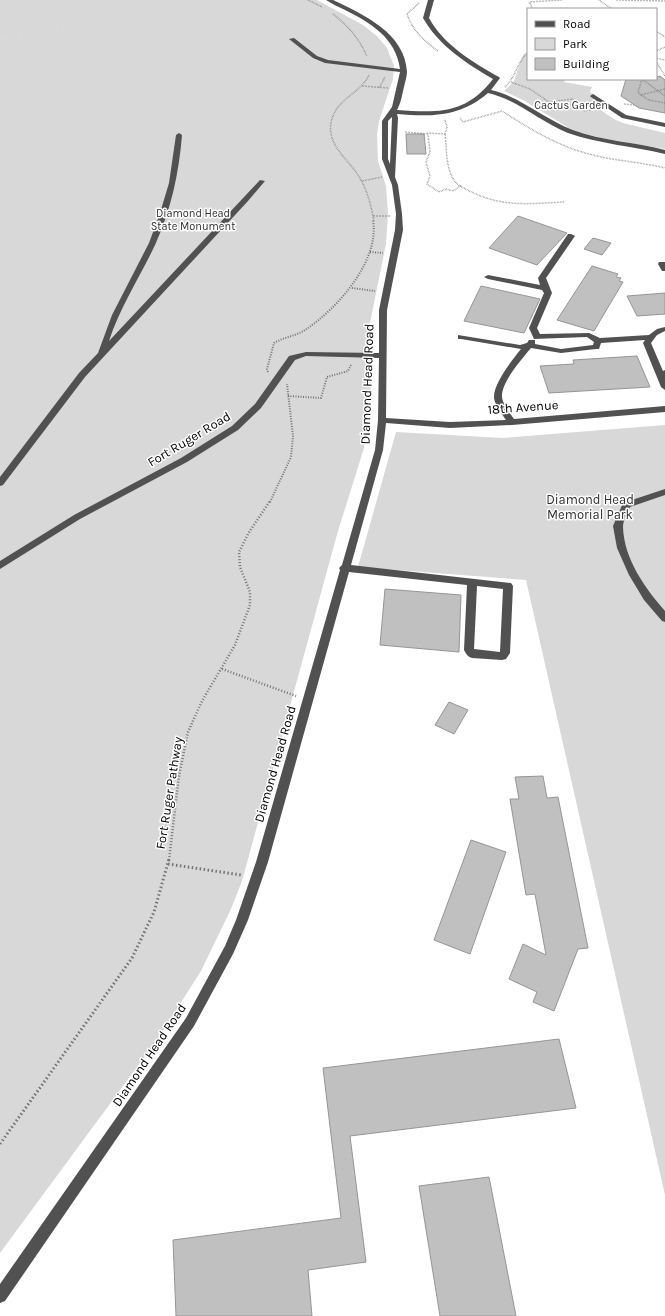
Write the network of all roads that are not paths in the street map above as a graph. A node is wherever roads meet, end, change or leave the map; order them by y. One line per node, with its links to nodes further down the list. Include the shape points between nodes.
1 (329, 0): 4 (street, Diamond Head Road, via 386,34 400,53)
2 (431, 0): 5 (street, via 426,18 432,29 442,41 497,78)
3 (292, 39): 4 (street, via 322,60)
4 (404, 71): 7 (street, Diamond Head Road, via 404,80)
5 (488, 91): 7 (street, via 474,102 450,112); 10 (street, via 516,100 559,126 580,135)
6 (593, 96): 8 (street, via 624,118)
7 (393, 112): 11 (street, Diamond Head Road); 11 (street, Diamond Head Road, via 385,121 384,154)
8 (665, 125)
9 (179, 135): 24 (street, via 175,171 164,212 146,258 113,317)
10 (665, 152)
11 (393, 176): 25 (street, Diamond Head Road, via 398,199 400,230 383,310)
12 (262, 181): 24 (street)
13 (571, 236): 17 (street, via 542,278)
14 (665, 264): 15 (street, via 662,264)
15 (665, 269)
16 (488, 277): 17 (street)
17 (545, 288): 20 (street, via 548,293 533,328)
18 (665, 330): 21 (street)
19 (461, 337): 23 (street, via 520,347)
20 (537, 337): 22 (street, via 588,335); 23 (street)
21 (650, 337): 22 (street); 26 (street, via 647,343)
22 (598, 341): 23 (street, via 596,347 561,351)
23 (529, 345): 30 (street, via 498,392 498,400)
24 (102, 353): 31 (street, via 82,375)
25 (383, 356): 29 (street, Diamond Head Road); 33 (street, Fort Ruger Road, via 306,354 292,358 258,406 235,428 184,460 77,517)
26 (663, 374): 27 (street)
27 (665, 387)
28 (665, 408): 30 (street, 18th Avenue)
29 (382, 420): 30 (street, 18th Avenue, via 450,424); 34 (street, Diamond Head Road, via 379,450)
30 (512, 422)
31 (0, 483)
32 (665, 492): 36 (street, via 626,505 618,526 622,548 632,573 647,597)
33 (0, 566)
34 (344, 568): 35 (street); 37 (street, Diamond Head Road, via 253,891 229,950 211,986 166,1058)
35 (472, 582): 35 (street, via 508,586 505,653 502,656 472,654 469,650)
36 (665, 618)
37 (0, 1296)

